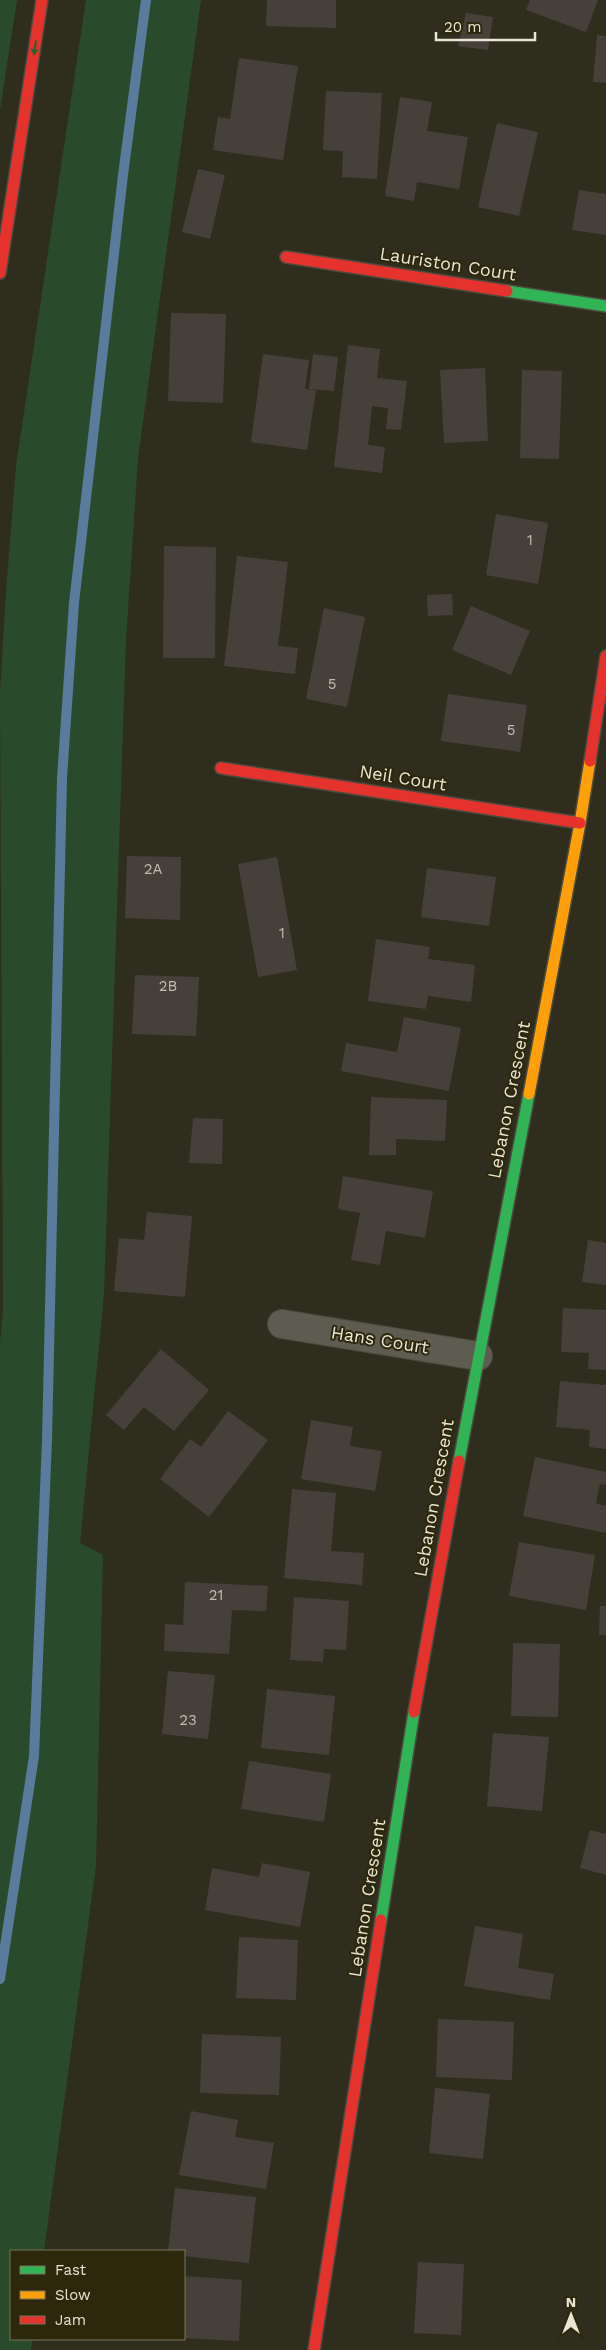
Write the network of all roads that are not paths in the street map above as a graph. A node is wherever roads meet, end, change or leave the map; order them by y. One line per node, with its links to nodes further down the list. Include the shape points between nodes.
1 (42, 0): 3 (main road, one-way to 3)
2 (286, 257): 4 (main road, Lauriston Court)
3 (0, 273)
4 (606, 306)
5 (606, 656): 7 (main road, Lebanon Crescent)
6 (221, 768): 7 (main road, Neil Court)
7 (580, 823): 9 (main road, Lebanon Crescent)
8 (282, 1324): 9 (street, Hans Court)
9 (478, 1356): 10 (main road, Lebanon Crescent, via 424,1648)
10 (314, 2350)

